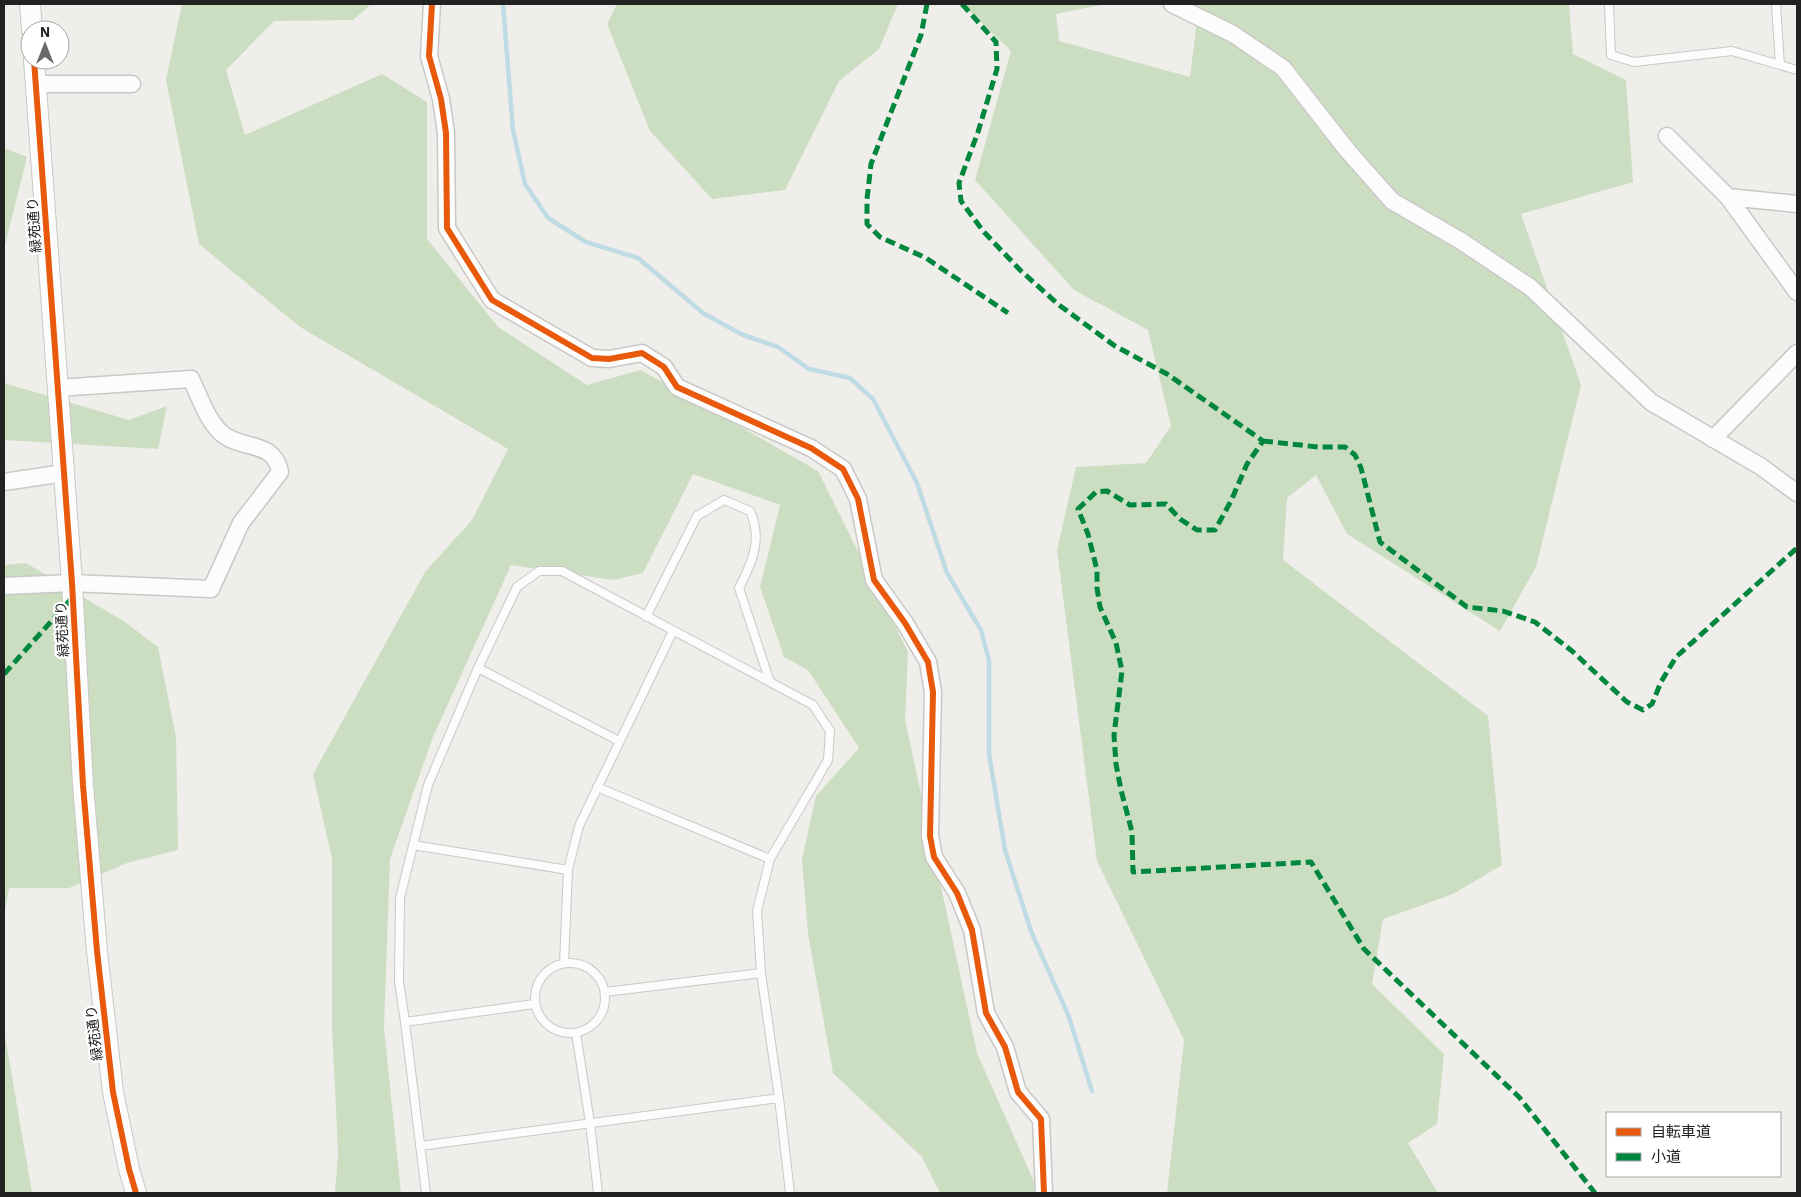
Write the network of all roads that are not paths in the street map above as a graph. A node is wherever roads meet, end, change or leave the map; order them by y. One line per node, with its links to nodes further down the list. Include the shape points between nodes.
1 (30, 4): 6 (street)
2 (432, 4): 46 (street, via 429,56 446,133 447,228 492,300 592,358 609,360 642,353 664,367 677,387 811,448 843,469 858,499 874,580 928,662 933,692 930,836 934,857 957,893 972,930 986,1013 1005,1047 1018,1092 1042,1119)
3 (1172, 4): 18 (street, via 1233,34 1283,68 1346,150 1392,201 1530,287 1651,402)
4 (1609, 4): 7 (lane, via 1611,54 1634,62 1732,51)
5 (1776, 4): 7 (lane)
6 (31, 20)
7 (1780, 65): 9 (lane)
8 (35, 70): 10 (street, 緑苑通り)
9 (1797, 70)
10 (36, 84): 11 (street); 17 (street, 緑苑通り)
11 (132, 84)
12 (1668, 136): 13 (street)
13 (1728, 197): 14 (street); 15 (street)
14 (1797, 204)
15 (1797, 292)
16 (1795, 358): 18 (street)
17 (57, 388): 19 (street, 緑苑通り); 22 (street, via 191,379 213,424 226,436 268,451 278,461 280,472 241,523 211,589)
18 (1713, 439): 21 (street)
19 (64, 473): 20 (street); 22 (street, 緑苑通り)
20 (4, 482)
21 (1797, 492)
22 (72, 583): 23 (street); 42 (street, 緑苑通り, via 83,785 97,951 113,1092)
23 (4, 586)
24 (646, 617): 25 (lane); 26 (lane, via 562,571 539,571 517,588); 27 (lane, via 697,516 724,500 750,511 756,523 757,538 751,566 739,588)
25 (673, 631): 27 (lane); 28 (lane)
26 (478, 668): 28 (lane); 30 (lane, via 428,785)
27 (770, 682): 31 (lane, via 813,706 830,731 828,760)
28 (619, 741): 29 (lane)
29 (597, 787): 31 (lane); 32 (lane, via 579,826)
30 (413, 845): 32 (lane); 37 (lane, via 400,898 399,981)
31 (770, 859): 34 (lane, via 758,911)
32 (568, 870): 33 (lane)
33 (564, 963): 35 (lane, via 578,963 591,969 601,979); 36 (lane, via 541,977 535,990)
34 (761, 973): 35 (lane); 39 (lane)
35 (606, 992): 38 (lane, via 605,1006 599,1019)
36 (534, 1004): 37 (lane); 38 (lane, via 539,1017 549,1027 562,1033)
37 (405, 1022): 41 (lane)
38 (576, 1033): 40 (lane)
39 (779, 1098): 40 (lane); 45 (lane)
40 (590, 1124): 41 (lane); 44 (lane)
41 (420, 1146): 43 (lane)
42 (136, 1193)
43 (426, 1193)
44 (598, 1193)
45 (790, 1193)
46 (1044, 1193)

